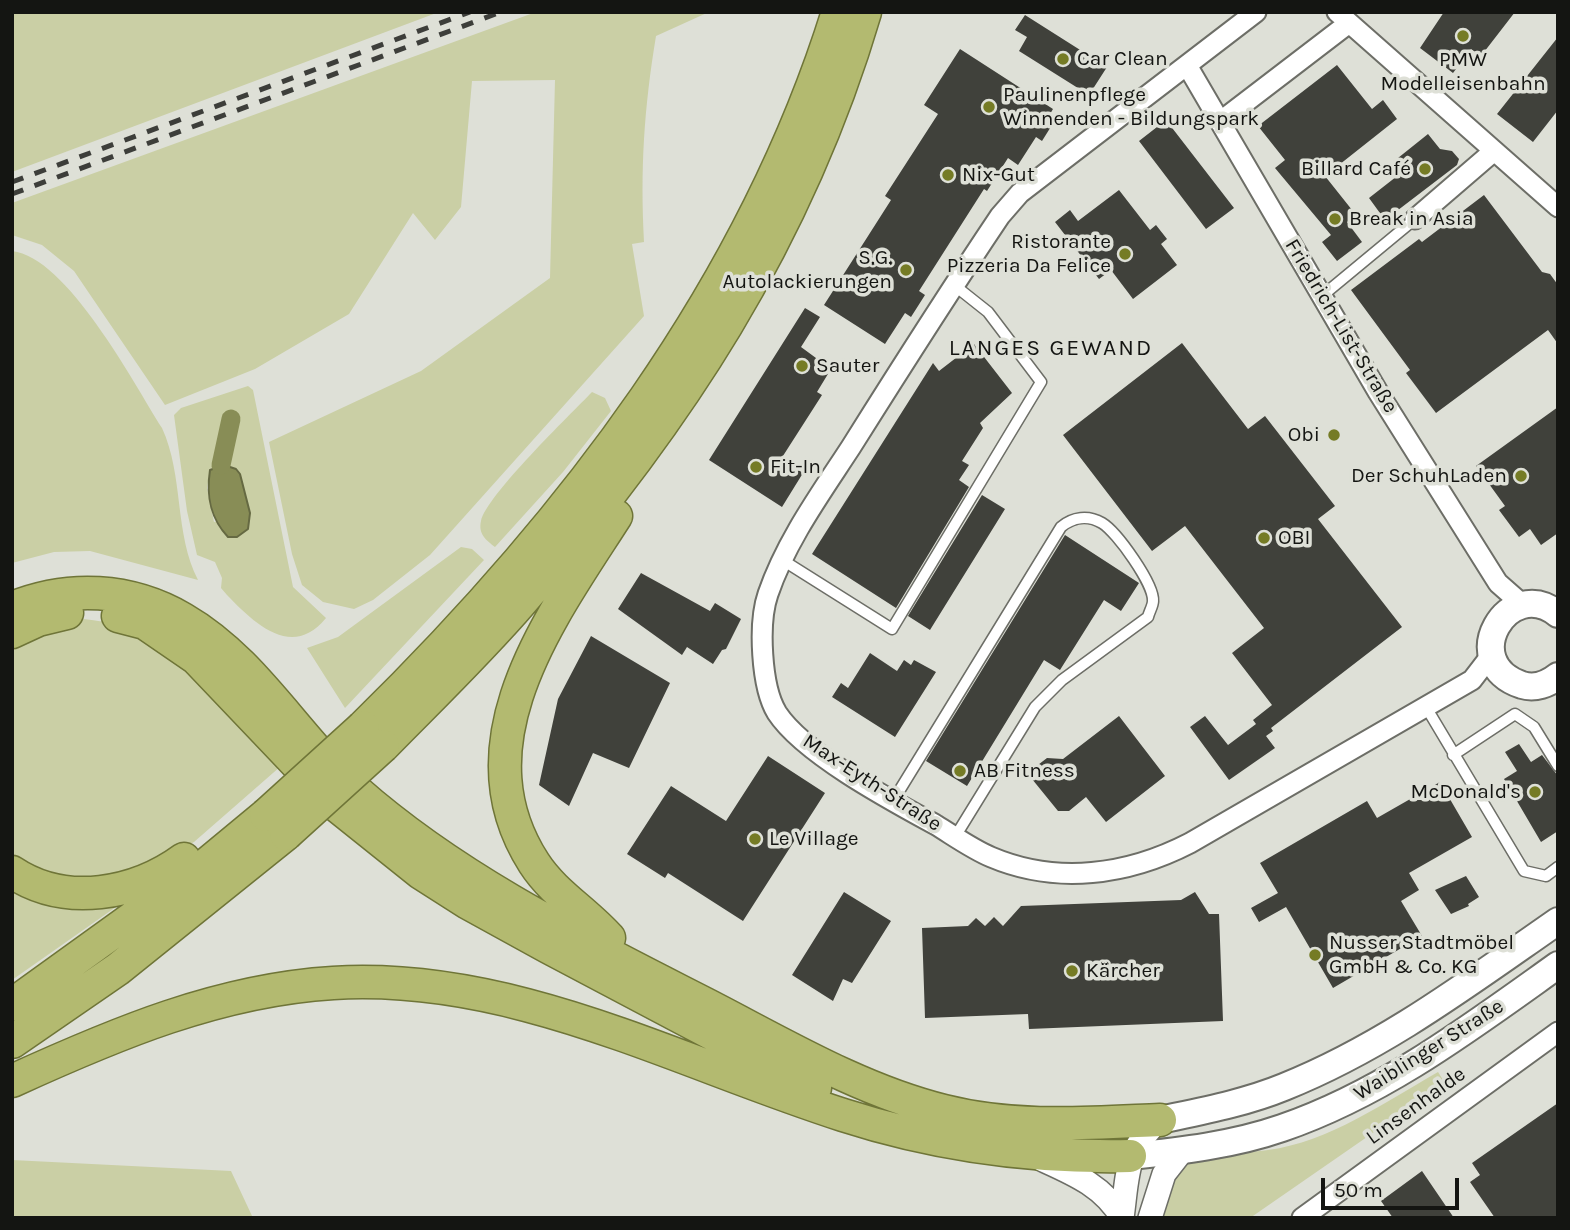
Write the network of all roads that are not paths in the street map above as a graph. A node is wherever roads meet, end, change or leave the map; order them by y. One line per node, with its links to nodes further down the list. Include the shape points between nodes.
1 (838, 12): 23 (highway, via 821,68 770,190 667,367 613,443)
2 (865, 12): 12 (highway, via 846,76 789,215 732,318)
3 (1256, 12): 5 (street, Max-Eyth-Straße)
4 (1343, 18): 6 (street); 7 (street)
5 (1188, 67): 6 (street, Friedrich-List-Straße); 10 (street, Max-Eyth-Straße, via 1020,193)
6 (1221, 121): 11 (street, Friedrich-List-Straße)
7 (1494, 151): 8 (street); 9 (street)
8 (1558, 207)
9 (1416, 219): 11 (lane)
10 (954, 285): 13 (street, Max-Eyth-Straße, via 802,523); 13 (lane, via 988,312 1041,382 892,629)
11 (1322, 296): 15 (street, Friedrich-List-Straße)
12 (638, 459): 23 (highway, via 520,603); 33 (highway, via 617,513 528,661 507,730 505,761 511,811 533,862 551,886)
13 (784, 561): 26 (street, Max-Eyth-Straße, via 767,595 760,652 776,712 802,739)
14 (12, 608): 33 (highway, via 82,590 117,594 181,617 235,658 354,790 409,834 467,874)
15 (1512, 612): 16 (main road, via 1536,604); 18 (main road, via 1491,639)
16 (1557, 612)
17 (12, 632): 39 (highway, via 38,620 92,611 145,624 196,658 336,805 421,873 548,947)
18 (1492, 654): 19 (street, Max-Eyth-Straße); 20 (main road, via 1502,673)
19 (1472, 680): 20 (street); 22 (street, Max-Eyth-Straße)
20 (1514, 682): 21 (main road)
21 (1552, 687)
22 (1426, 707): 24 (lane); 28 (street, Max-Eyth-Straße, via 1160,859 1121,871 1044,871 992,857)
23 (373, 737): 27 (highway, bridge)
24 (1453, 755): 25 (lane, via 1515,714 1534,727); 29 (lane, via 1524,871 1546,876)
25 (1558, 766)
26 (893, 801): 28 (street, Max-Eyth-Straße); 28 (lane, via 1061,527 1072,518 1104,524 1150,582 1154,602 1147,617 1062,680 1035,707)
27 (276, 825): 30 (highway, via 226,830 162,875 101,893 42,887); 34 (highway, via 202,868); 36 (highway, via 118,969)
28 (956, 837)
29 (1558, 867)
30 (12, 872)
31 (1558, 921): 38 (main road, Waiblinger Straße, via 1439,1003 1336,1064 1283,1088)
32 (1558, 965): 40 (main road, Waiblinger Straße, via 1427,1056 1367,1091 1281,1128)
33 (634, 967): 38 (highway, via 833,1068 943,1111 1027,1124)
34 (12, 1005)
35 (1558, 1032): 45 (street, Linsenhalde)
36 (12, 1042)
37 (12, 1081): 39 (highway, via 124,1032 234,998 335,982 391,983 438,986 554,1013 623,1034 790,1098)
38 (1160, 1120): 42 (street, via 1142,1135)
39 (900, 1130): 41 (highway)
40 (1182, 1151): 42 (main road, Waiblinger Straße); 44 (street, via 1164,1174)
41 (1035, 1156): 42 (highway); 43 (street, via 1087,1180)
42 (1130, 1156): 43 (street)
43 (1122, 1218)
44 (1150, 1218)
45 (1302, 1218)

